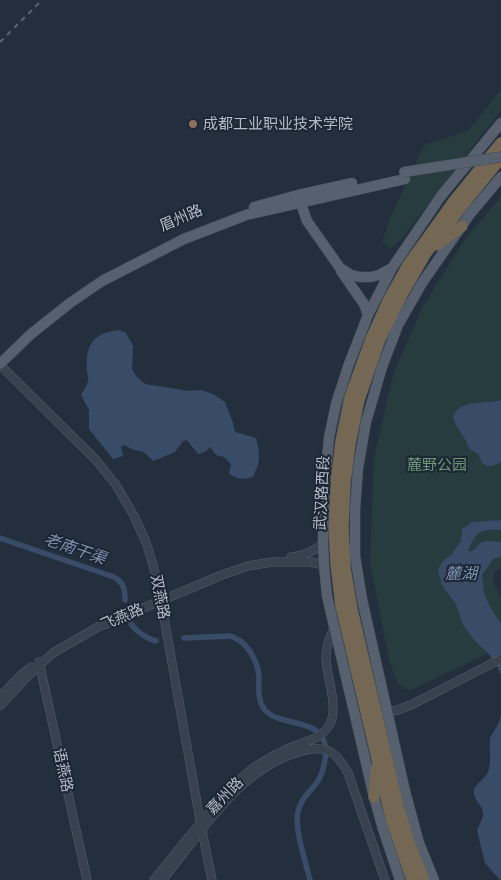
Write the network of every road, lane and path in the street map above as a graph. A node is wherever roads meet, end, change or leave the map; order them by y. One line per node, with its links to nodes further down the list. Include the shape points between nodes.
1 (501, 122): 11 (main road, via 441,196)
2 (501, 143): 24 (highway, 武汉路西段, via 454,201 408,266 371,339 350,397 336,484 336,564 341,606)
3 (501, 157): 5 (main road, bridge); 9 (highway, 武汉路西段)
4 (501, 163): 5 (main road)
5 (405, 175): 7 (main road, 眉州路)
6 (501, 177): 8 (main road)
7 (299, 199): 10 (main road, via 307,221); 13 (main road, 眉州路, via 239,211 184,232 100,276 32,326); 14 (main road, via 184,239 102,281 31,334)
8 (462, 226): 9 (highway); 23 (main road, via 422,282 398,324 366,422 358,468 356,556)
9 (426, 253): 28 (highway, 武汉路西段, via 380,339 359,400 345,483 343,526 345,568 352,609 386,759)
10 (340, 268): 11 (main road, via 351,275 371,277); 12 (main road)
11 (392, 268): 12 (main road)
12 (368, 315): 15 (main road, via 348,364 328,438)
13 (0, 356)
14 (0, 364): 17 (street, 双燕路, via 96,460 116,485 146,542)
15 (323, 544): 16 (main road); 17 (street, 飞燕路, via 305,555 252,560 228,568)
16 (324, 566): 17 (street, 飞燕路, via 311,562 272,562 248,566); 18 (main road)
17 (161, 599): 20 (street, 飞燕路, via 96,624 50,650); 26 (street, 双燕路)
18 (334, 628): 25 (main road); 26 (street, 嘉州路, via 326,659 333,711 325,731 270,758 244,776)
19 (501, 659): 23 (street, via 413,704)
20 (39, 662): 21 (street, 飞燕路); 22 (street, 飞燕路); 29 (street, 语燕路)
21 (0, 697)
22 (0, 706)
23 (387, 712): 38 (main road, via 419,844)
24 (377, 760): 25 (highway); 35 (highway, 武汉路西段, via 392,822)
25 (374, 797): 34 (main road)
26 (200, 822): 27 (street, 双燕路); 30 (street, 嘉州路)
27 (202, 831): 31 (street); 32 (street, 双燕路); 33 (street, via 225,802 253,775 293,753 321,748 340,760 348,773)
28 (409, 842): 36 (highway, 武汉路西段); 37 (highway)
29 (87, 880)
30 (154, 880)
31 (162, 880)
32 (212, 880)
33 (385, 880)
34 (400, 880)
35 (412, 880)
36 (424, 880)
37 (430, 880)
38 (434, 880)

